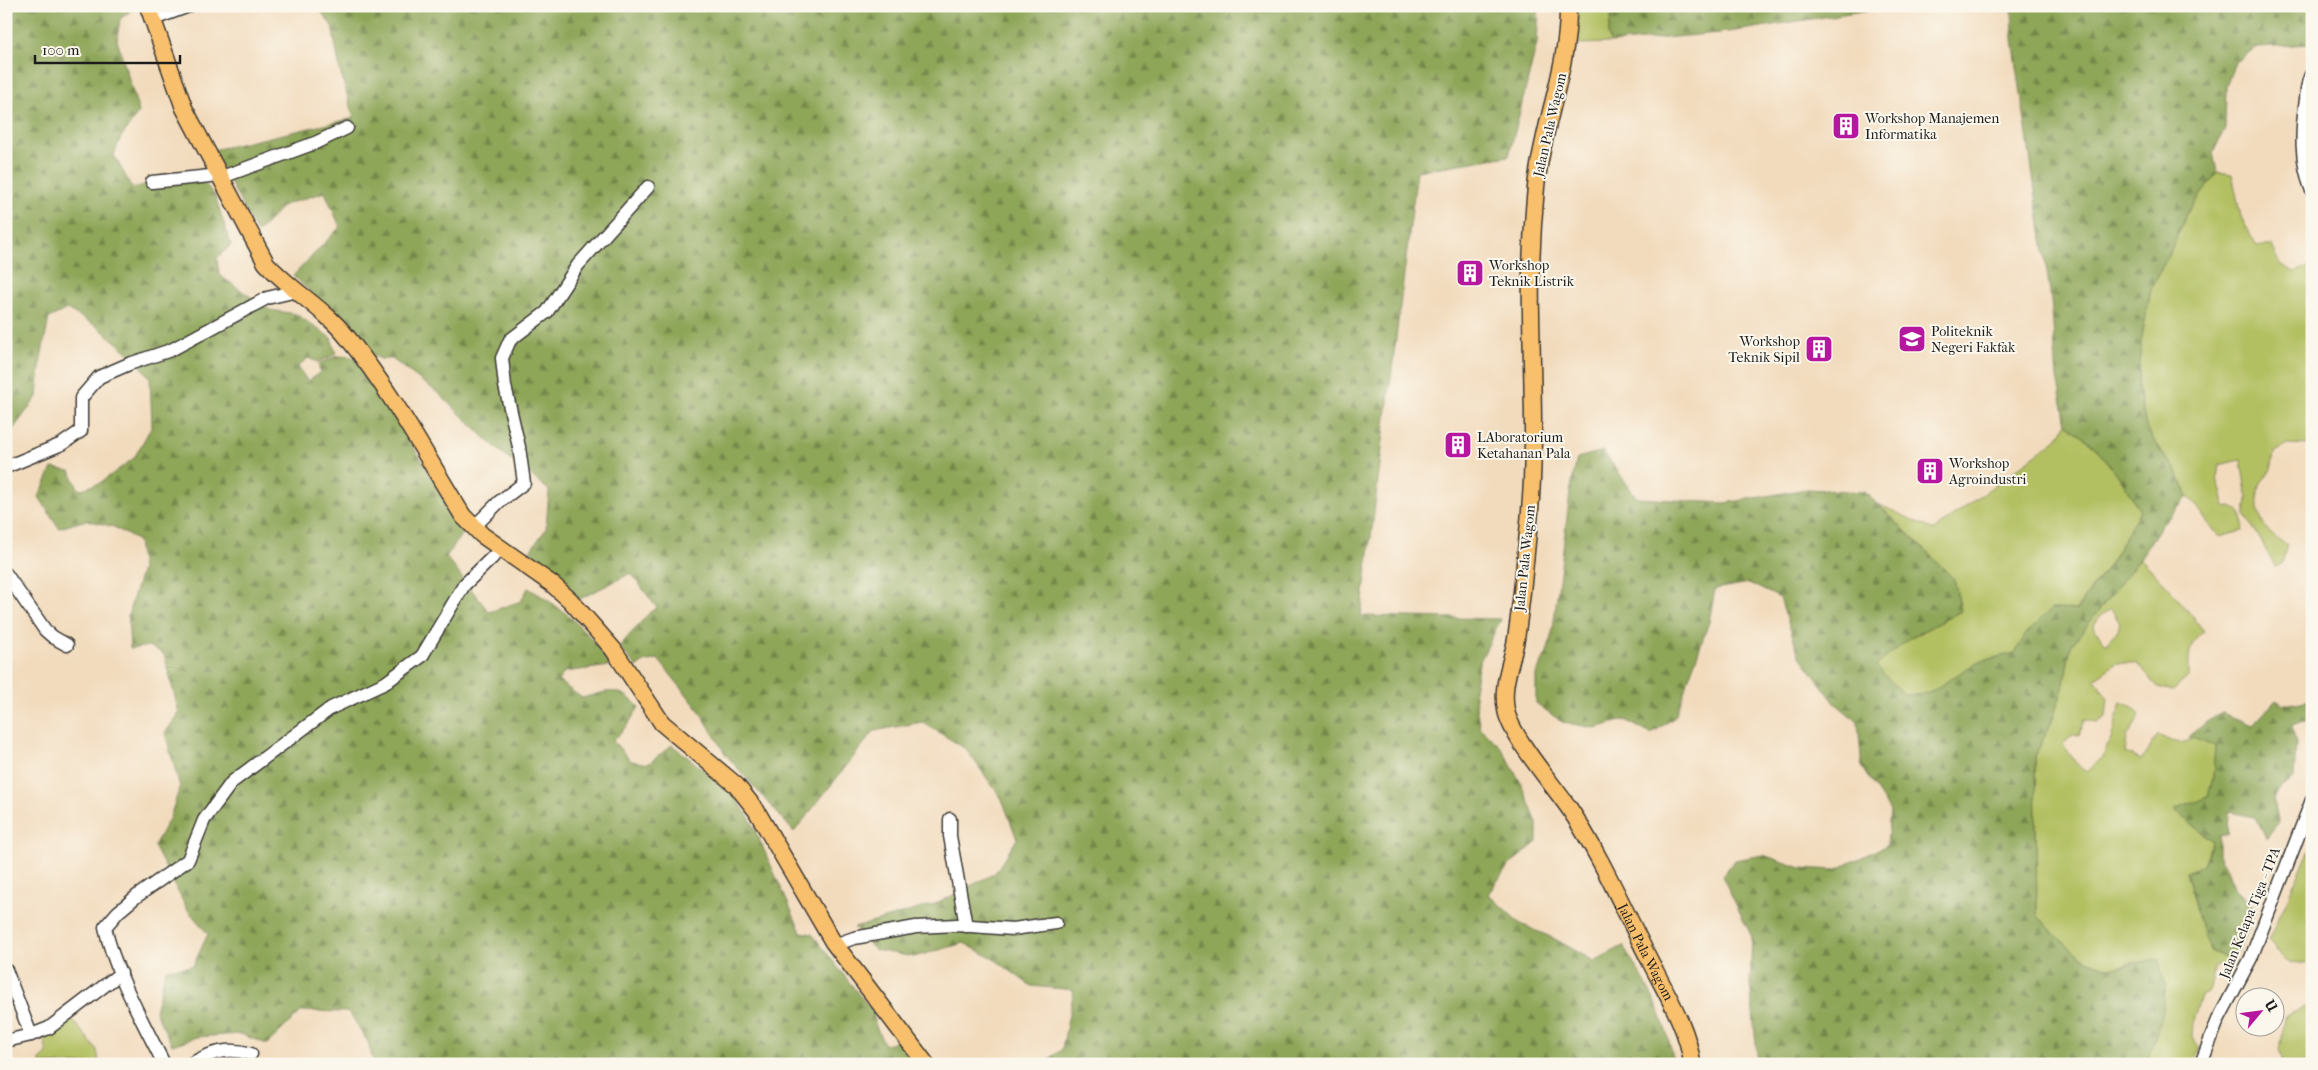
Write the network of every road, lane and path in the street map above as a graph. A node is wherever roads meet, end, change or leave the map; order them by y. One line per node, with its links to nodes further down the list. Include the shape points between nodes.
1 (189, 6): 3 (street)
2 (1568, 6): 29 (main road, Jalan Pala Wagom, via 1565,58 1539,158 1536,188 1531,312 1534,396 1532,494 1516,642 1505,683 1505,705 1518,737 1594,850 1669,1000)
3 (151, 13): 6 (main road, via 184,108)
4 (2312, 73): 9 (street, via 2302,132 2305,172)
5 (348, 128): 6 (street)
6 (221, 176): 7 (street); 10 (main road, via 266,263)
7 (152, 182)
8 (648, 187): 12 (street, via 578,264 546,312 510,340 502,358 524,483)
9 (2312, 190)
10 (297, 291): 11 (street, via 267,298 171,350 99,376 81,398 81,431 62,444); 12 (main road, via 333,320 360,353)
11 (6, 467)
12 (473, 528): 13 (main road)
13 (501, 549): 20 (main road, via 570,600 613,649 662,723 742,790); 22 (street, via 464,585 422,656 385,683 331,708 232,782 204,820 188,860 131,902 105,927)
14 (6, 574): 15 (street, via 45,630)
15 (67, 645)
16 (2312, 800): 30 (street, Jalan Kelapa Tiga - TPA, via 2251,958 2218,1020)
17 (950, 819): 19 (street, via 950,836)
18 (1056, 923): 19 (street, via 1013,929)
19 (966, 926): 20 (street, via 916,927 854,938)
20 (834, 945): 28 (main road)
21 (6, 970): 23 (street)
22 (121, 973): 23 (street, via 54,1024); 26 (street)
23 (31, 1035): 24 (street)
24 (6, 1041)
25 (251, 1054): 27 (street, via 228,1050)
26 (164, 1064)
27 (191, 1064)
28 (926, 1064)
29 (1692, 1064)
30 (2201, 1064)

